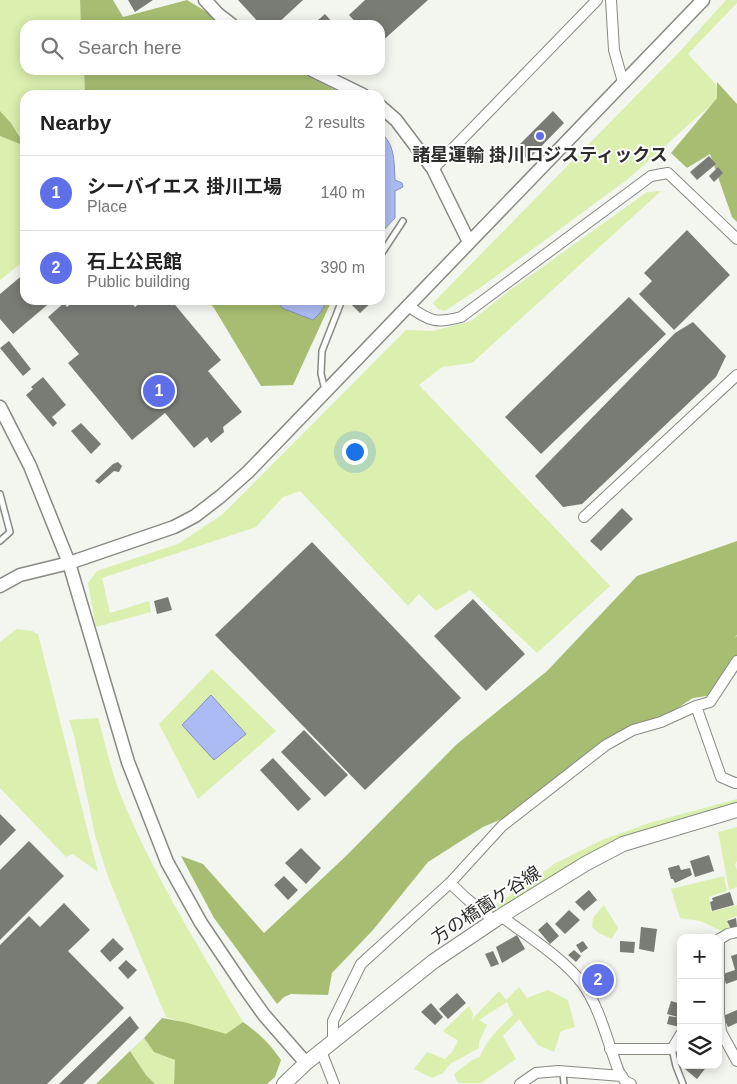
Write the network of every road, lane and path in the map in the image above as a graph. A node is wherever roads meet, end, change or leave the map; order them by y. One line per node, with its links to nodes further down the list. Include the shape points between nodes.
1 (205, 0): 5 (street)
2 (597, 0): 10 (street)
3 (611, 0): 7 (street, via 614,50)
4 (703, 0): 7 (street)
5 (226, 20)
6 (322, 75): 8 (street)
7 (623, 82): 13 (street)
8 (352, 90)
9 (385, 110): 10 (street)
10 (433, 169): 13 (street)
11 (403, 220): 14 (lane)
12 (737, 239): 16 (street, via 668,173 651,176 461,317 445,322 428,320)
13 (469, 242): 16 (street)
14 (385, 248)
15 (340, 305): 18 (lane, via 322,351 320,374)
16 (408, 306): 18 (street)
17 (737, 375): 21 (street)
18 (326, 391): 23 (street, via 248,472 195,516 154,535)
19 (0, 407): 23 (street, via 30,466)
20 (0, 494): 22 (lane, via 10,532)
21 (584, 517)
22 (0, 541)
23 (69, 563): 24 (street, via 20,575); 40 (street, via 128,762 167,862 200,923 242,984)
24 (0, 586)
25 (737, 661): 26 (street, via 710,702)
26 (696, 706): 27 (street, via 721,777); 29 (street, via 634,730 606,745 502,826)
27 (737, 783)
28 (737, 810): 30 (main road, 方の橋薗ケ谷線, via 623,844)
29 (450, 883): 30 (street, via 467,899); 35 (street, via 361,964 333,1020)
30 (498, 918): 35 (main road, 方の橋薗ケ谷線, via 434,961); 36 (street, via 568,968 582,983 593,1001)
31 (737, 932): 32 (street)
32 (722, 939)
33 (719, 979): 39 (street, via 722,1032)
34 (677, 1041): 37 (street)
35 (333, 1042): 38 (main road, 方の橋薗ケ谷線)
36 (610, 1049): 37 (street); 42 (street)
37 (672, 1049): 48 (lane)
38 (321, 1052): 40 (main road, 方の橋薗ケ谷線); 44 (street)
39 (737, 1061)
40 (306, 1063): 43 (main road, 方の橋薗ケ谷線)
41 (563, 1072): 42 (street); 45 (street, via 536,1073); 46 (lane)
42 (622, 1076): 47 (street)
43 (284, 1084)
44 (334, 1084)
45 (520, 1084)
46 (564, 1084)
47 (631, 1084)
48 (683, 1084)

